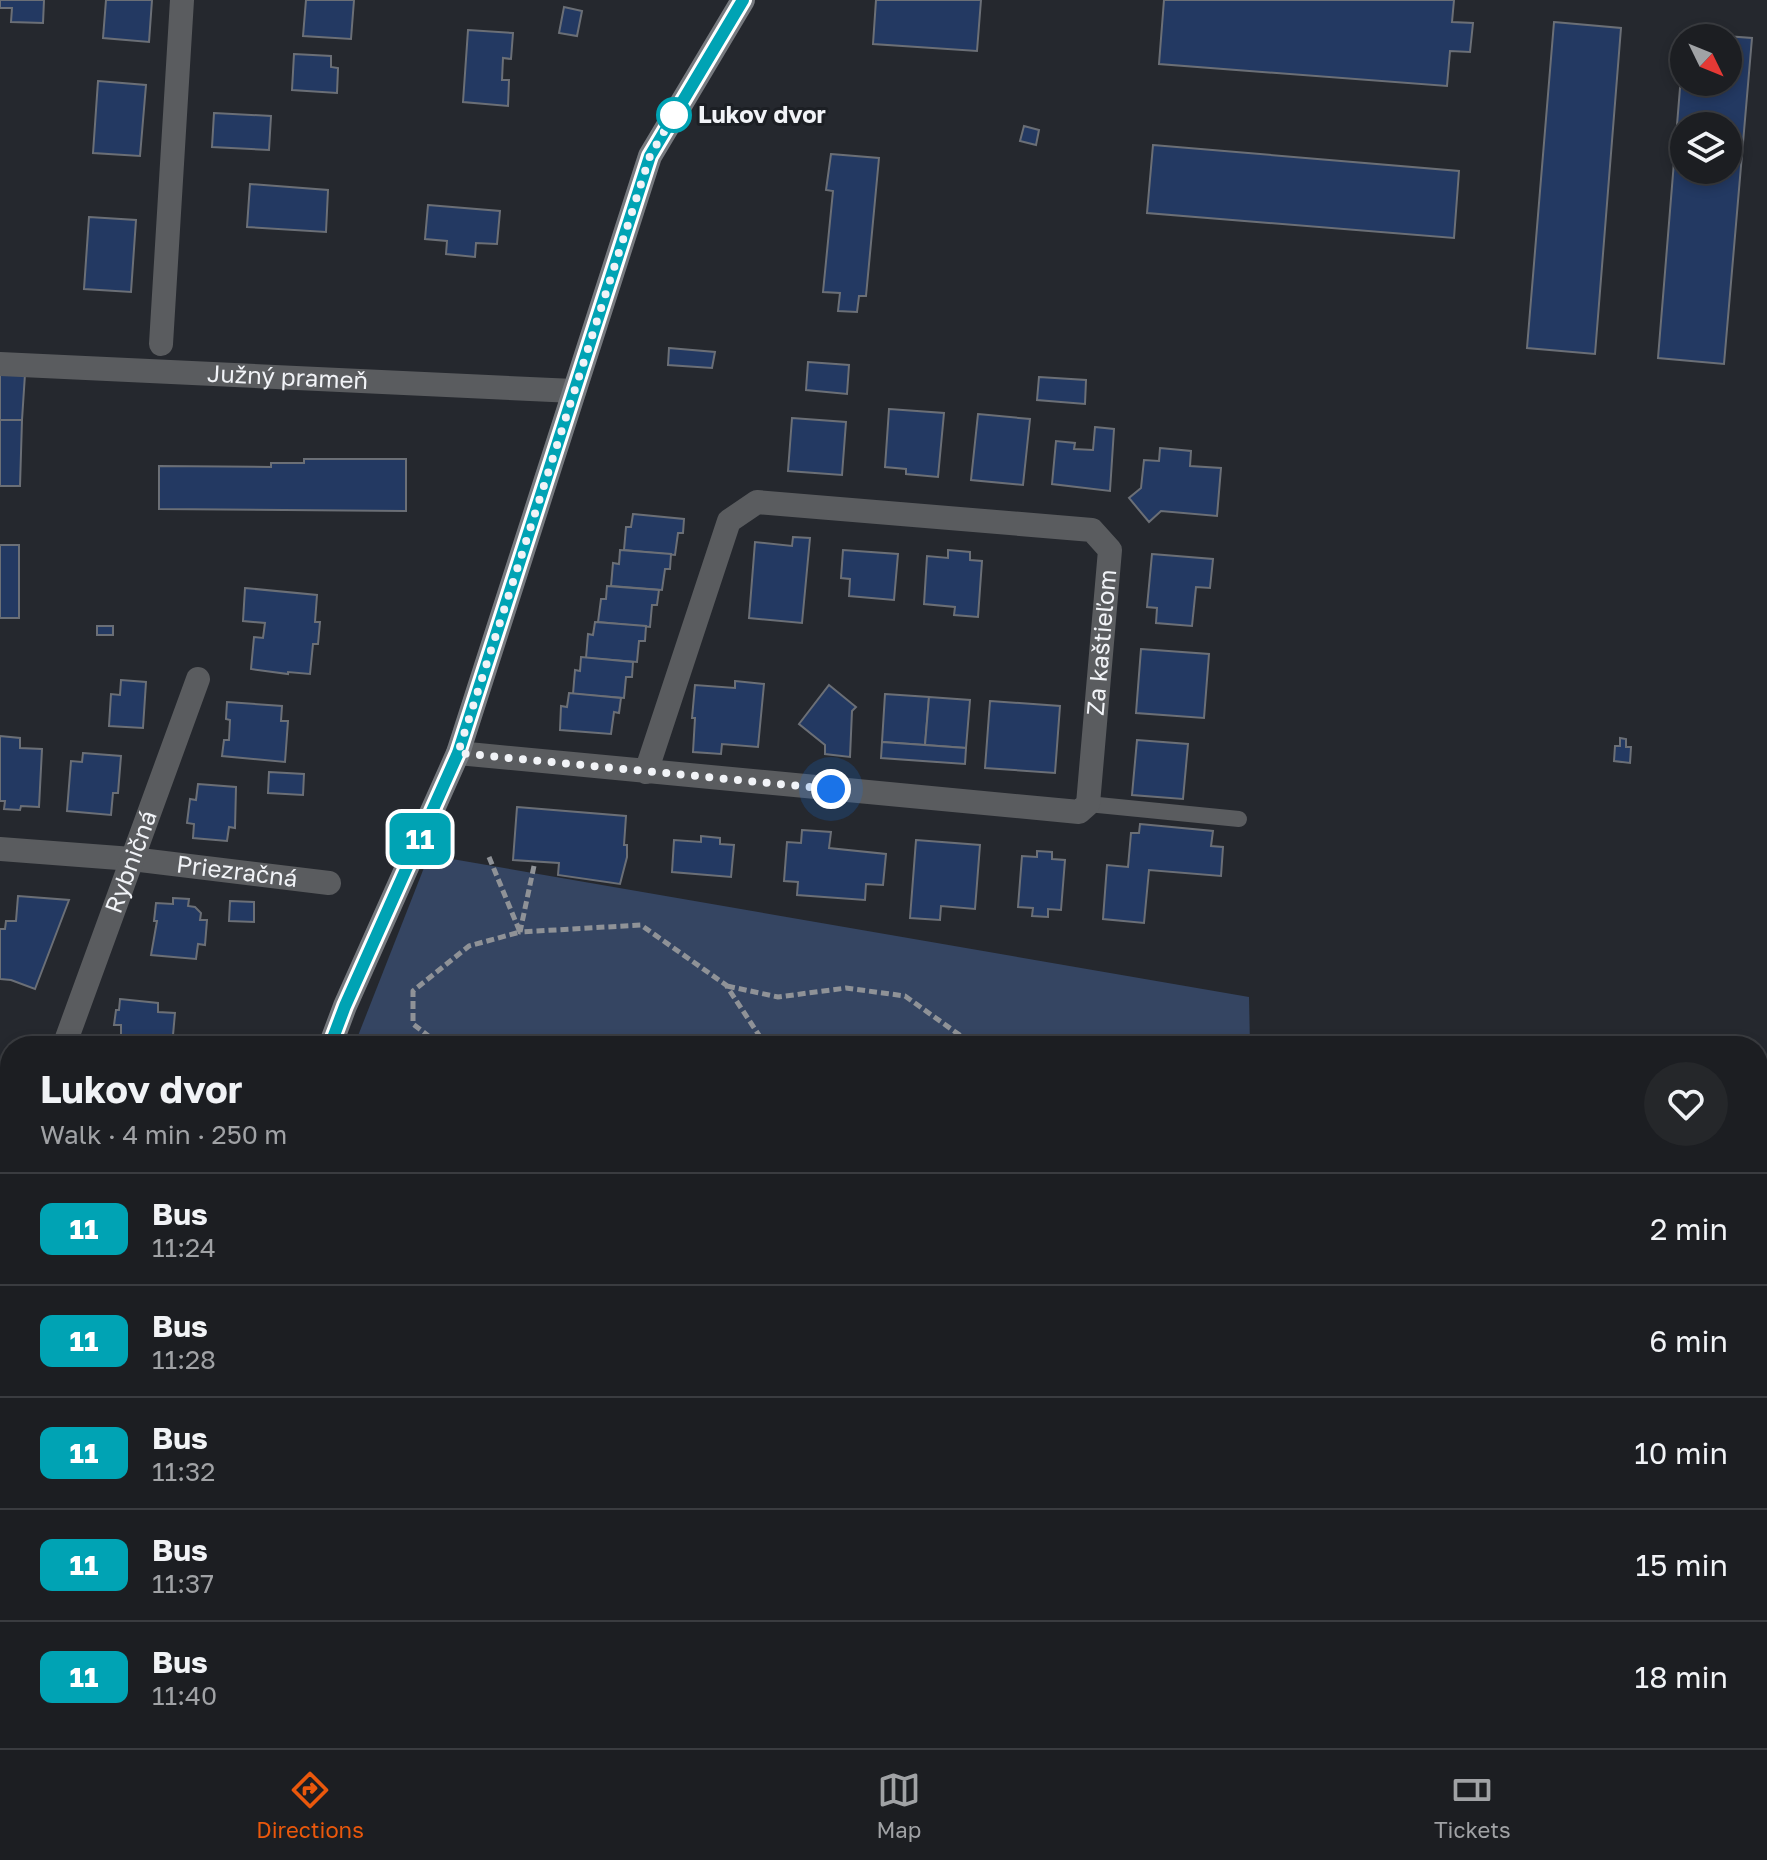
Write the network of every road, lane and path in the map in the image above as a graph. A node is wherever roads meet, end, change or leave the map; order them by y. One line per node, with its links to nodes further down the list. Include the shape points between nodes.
1 (182, 0): 3 (street)
2 (743, 0): 5 (street, via 650,156)
3 (161, 344)
4 (0, 364): 5 (street, Južný prameň)
5 (574, 391): 7 (street)
6 (198, 679): 13 (street, Rybničná)
7 (458, 753): 8 (street); 19 (street)
8 (646, 772): 9 (street, via 1079,812); 9 (street, Za kaštieľom, via 729,521 757,502 1092,530 1110,550)
9 (1088, 804): 10 (lane)
10 (1239, 819)
11 (0, 849): 13 (street, Priezračná)
12 (489, 857): 16 (path)
13 (132, 859): 15 (street, Priezračná); 18 (street, Rybničná)
14 (534, 866): 16 (path)
15 (329, 883)
16 (520, 932): 17 (path, via 641,925); 20 (path, via 469,946 413,991 413,1024)
17 (726, 985): 21 (path); 22 (path, via 778,997 846,988 905,996)
18 (68, 1036)
19 (334, 1036)
20 (429, 1036)
21 (760, 1036)
22 (961, 1036)

